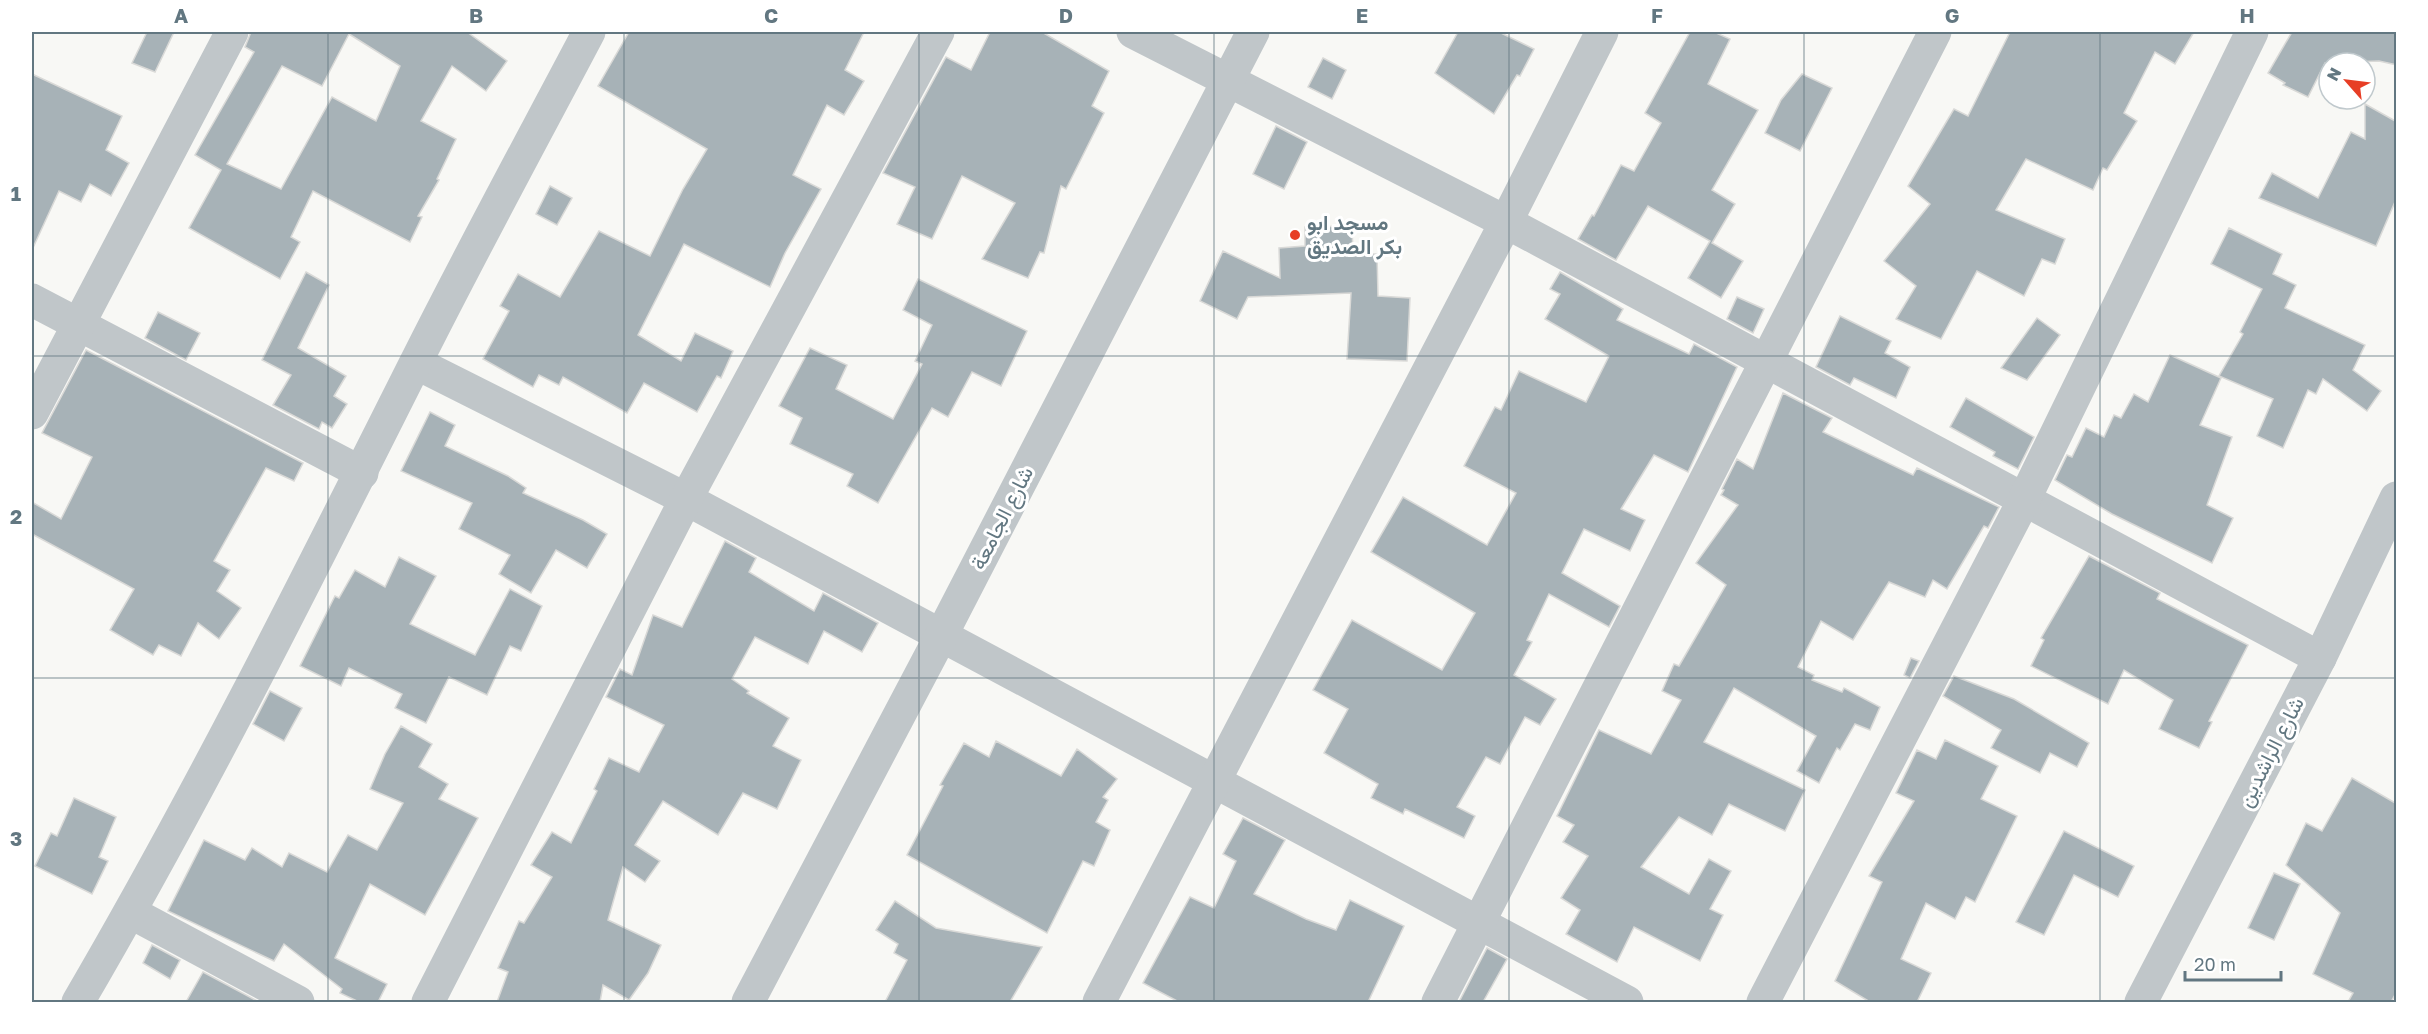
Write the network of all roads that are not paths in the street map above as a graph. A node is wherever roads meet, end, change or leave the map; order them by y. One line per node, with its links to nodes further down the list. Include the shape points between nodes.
1 (232, 32): 12 (street)
2 (589, 32): 14 (street)
3 (938, 32): 18 (street)
4 (1133, 32): 9 (street)
5 (1253, 32): 9 (street, شارع الجامعة)
6 (1602, 32): 10 (street)
7 (1935, 32): 13 (street)
8 (2252, 32): 19 (street)
9 (1227, 80): 10 (street); 20 (street, شارع الجامعة)
10 (1506, 222): 13 (street); 22 (street)
11 (32, 300): 12 (street)
12 (77, 324): 15 (street); 16 (street)
13 (1765, 362): 19 (street); 24 (street)
14 (416, 363): 16 (street); 18 (street)
15 (32, 413)
16 (362, 473): 23 (street)
17 (2397, 498): 21 (street, شارع الراشدين)
18 (686, 499): 20 (street); 27 (street)
19 (2024, 500): 21 (street); 32 (street)
20 (942, 634): 22 (street); 28 (street, شارع الجامعة)
21 (2320, 658): 33 (street, شارع الراشدين)
22 (1215, 781): 24 (street); 29 (street)
23 (130, 912): 25 (street); 26 (street)
24 (1479, 925): 30 (street); 31 (street)
25 (78, 1002)
26 (298, 1002)
27 (428, 1002)
28 (748, 1002)
29 (1099, 1002)
30 (1438, 1002)
31 (1627, 1002)
32 (1763, 1002)
33 (2141, 1002)

